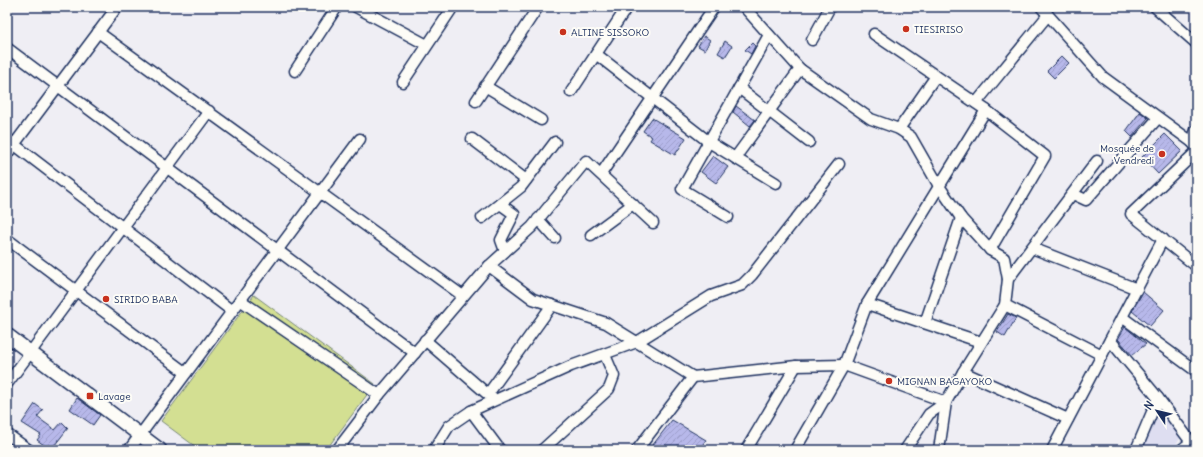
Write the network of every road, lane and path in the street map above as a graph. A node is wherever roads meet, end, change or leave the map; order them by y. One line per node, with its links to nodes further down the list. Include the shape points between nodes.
1 (117, 7): 12 (street)
2 (337, 7): 21 (street)
3 (356, 7): 17 (street)
4 (453, 7): 17 (street)
5 (627, 7): 19 (street)
6 (714, 7): 28 (street)
7 (744, 7): 14 (street)
8 (830, 7): 15 (street)
9 (1155, 7): 16 (street)
10 (533, 9): 25 (street)
11 (1045, 11): 30 (street); 34 (street, via 1103,77)
12 (98, 32): 24 (street); 32 (street)
13 (874, 34): 22 (street)
14 (770, 35): 20 (street); 26 (street)
15 (812, 40)
16 (1196, 43)
17 (427, 45): 23 (street)
18 (7, 48): 24 (street)
19 (596, 54): 27 (street); 28 (street)
20 (800, 69): 33 (street); 36 (street, via 871,119)
21 (295, 71)
22 (936, 76): 30 (street); 36 (street)
23 (402, 82)
24 (58, 86): 40 (street); 50 (street)
25 (485, 86): 29 (street); 35 (street)
26 (739, 88): 33 (street); 42 (street)
27 (571, 92)
28 (653, 98): 42 (street); 51 (street)
29 (476, 101)
30 (976, 103): 31 (street)
31 (986, 110): 54 (street); 71 (street, via 1045,156)
32 (209, 111): 50 (street); 55 (street)
33 (769, 111): 43 (street); 47 (street)
34 (1158, 118): 44 (street); 56 (street, via 1086,200)
35 (541, 120)
36 (899, 129): 54 (street, via 911,137)
37 (1196, 130): 44 (street)
38 (360, 139): 55 (street)
39 (472, 139): 52 (street)
40 (11, 142): 46 (street); 64 (street)
41 (555, 142): 52 (street)
42 (709, 142): 47 (street); 60 (street, via 682,188)
43 (809, 142)
44 (1194, 145)
45 (1196, 152): 68 (street, via 1131,214)
46 (7, 154)
47 (734, 158): 53 (street)
48 (1097, 161): 56 (street)
49 (839, 164): 89 (street, via 742,285 711,296)
50 (167, 168): 64 (street); 70 (street)
51 (601, 174): 58 (street); 62 (street, via 586,161)
52 (526, 180): 57 (street)
53 (776, 183)
54 (939, 186): 61 (street); 80 (street)
55 (320, 192): 70 (street); 78 (street)
56 (1073, 194): 69 (street)
57 (500, 204): 59 (street); 72 (street, via 514,214 502,240)
58 (633, 204): 63 (street); 65 (street)
59 (482, 218)
60 (728, 218)
61 (961, 218): 71 (street); 85 (street)
62 (538, 219): 66 (street); 72 (street)
63 (653, 223)
64 (123, 228): 77 (street); 83 (street)
65 (591, 235)
66 (555, 238)
67 (7, 239): 77 (street)
68 (1163, 239): 74 (street); 76 (street)
69 (1032, 248): 75 (street); 76 (street)
70 (277, 250): 79 (street); 92 (street)
71 (990, 250): 75 (street, via 1004,258)
72 (505, 251): 73 (street)
73 (489, 266): 78 (street); 81 (street, via 533,299)
74 (1196, 266)
75 (1008, 279): 82 (street)
76 (1137, 289): 84 (street)
77 (76, 291): 91 (street); 99 (street)
78 (463, 296): 87 (street)
79 (240, 300): 83 (street); 102 (street)
80 (867, 304): 85 (street); 95 (street)
81 (552, 305): 89 (street, via 606,323); 103 (street)
82 (1005, 305): 90 (street); 94 (street)
83 (232, 311): 99 (street)
84 (1122, 317): 88 (street); 97 (street)
85 (925, 323): 90 (street)
86 (7, 335): 91 (street)
87 (425, 340): 92 (street); 103 (street)
88 (1110, 340): 94 (street); 104 (street)
89 (637, 342): 93 (street); 100 (street)
90 (982, 342): 98 (street)
91 (30, 353): 101 (street); 109 (street)
92 (415, 353): 102 (street)
93 (605, 355): 103 (street); 117 (street, via 614,376 609,389)
94 (1102, 355): 107 (street)
95 (844, 365): 96 (street); 105 (street); 120 (street)
96 (796, 366): 100 (street); 119 (street)
97 (1196, 371)
98 (963, 372): 105 (street); 107 (street)
99 (186, 373): 109 (street)
100 (693, 377): 118 (street)
101 (7, 384)
102 (379, 395): 114 (street)
103 (492, 397): 106 (street)
104 (1158, 398): 123 (street); 124 (street, via 1191,442)
105 (946, 402): 110 (street); 121 (street, via 929,414)
106 (471, 411): 115 (street, via 449,426); 116 (street)
107 (1068, 419): 122 (street)
108 (7, 434): 111 (street)
109 (140, 435): 112 (street); 113 (street)
110 (942, 449)
111 (29, 450)
112 (129, 450)
113 (160, 450)
114 (337, 450)
115 (434, 450)
116 (500, 450)
117 (542, 450)
118 (637, 450)
119 (746, 450)
120 (795, 450)
121 (905, 450)
122 (1052, 450)
123 (1136, 450)
124 (1181, 450)

